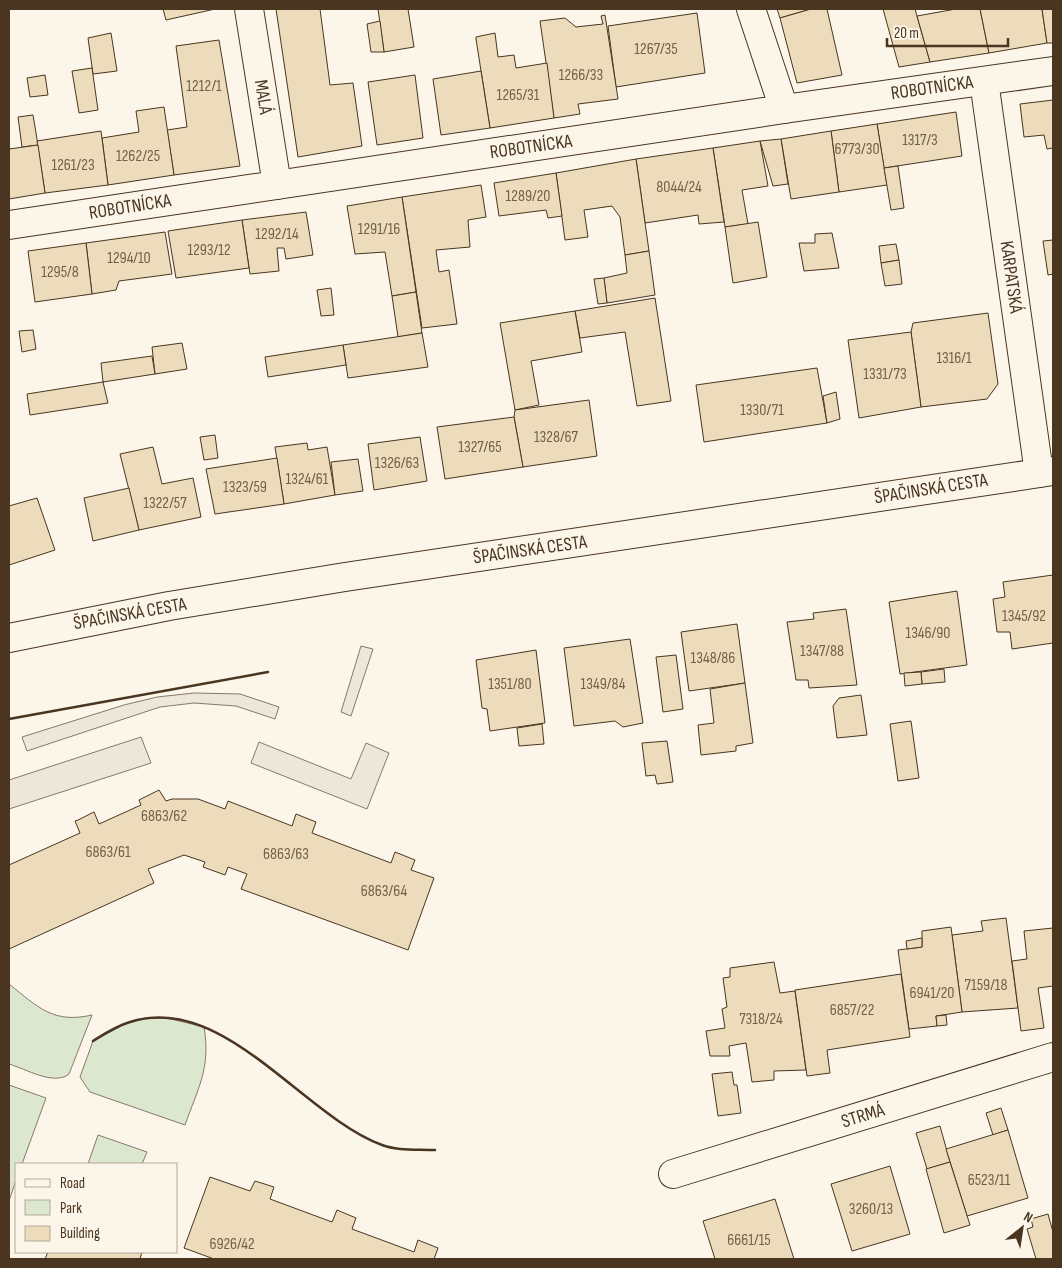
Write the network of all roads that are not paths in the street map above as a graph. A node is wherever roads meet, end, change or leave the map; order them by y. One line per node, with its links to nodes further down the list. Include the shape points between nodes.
1 (249, 9): 6 (street, MALÁ)
2 (752, 9): 5 (street)
3 (1053, 71): 4 (street, ROBOTNÍCKA)
4 (984, 81): 5 (street, ROBOTNÍCKA); 8 (street, KARPATSKÁ)
5 (784, 109): 6 (street, ROBOTNÍCKA)
6 (277, 184): 7 (street, ROBOTNÍCKA)
7 (9, 225)
8 (1046, 472): 9 (street, ŠPAČINSKÁ CESTA, via 345,577 168,606)
9 (9, 638)
10 (1053, 1057): 11 (street, STRMÁ)
11 (673, 1174)

